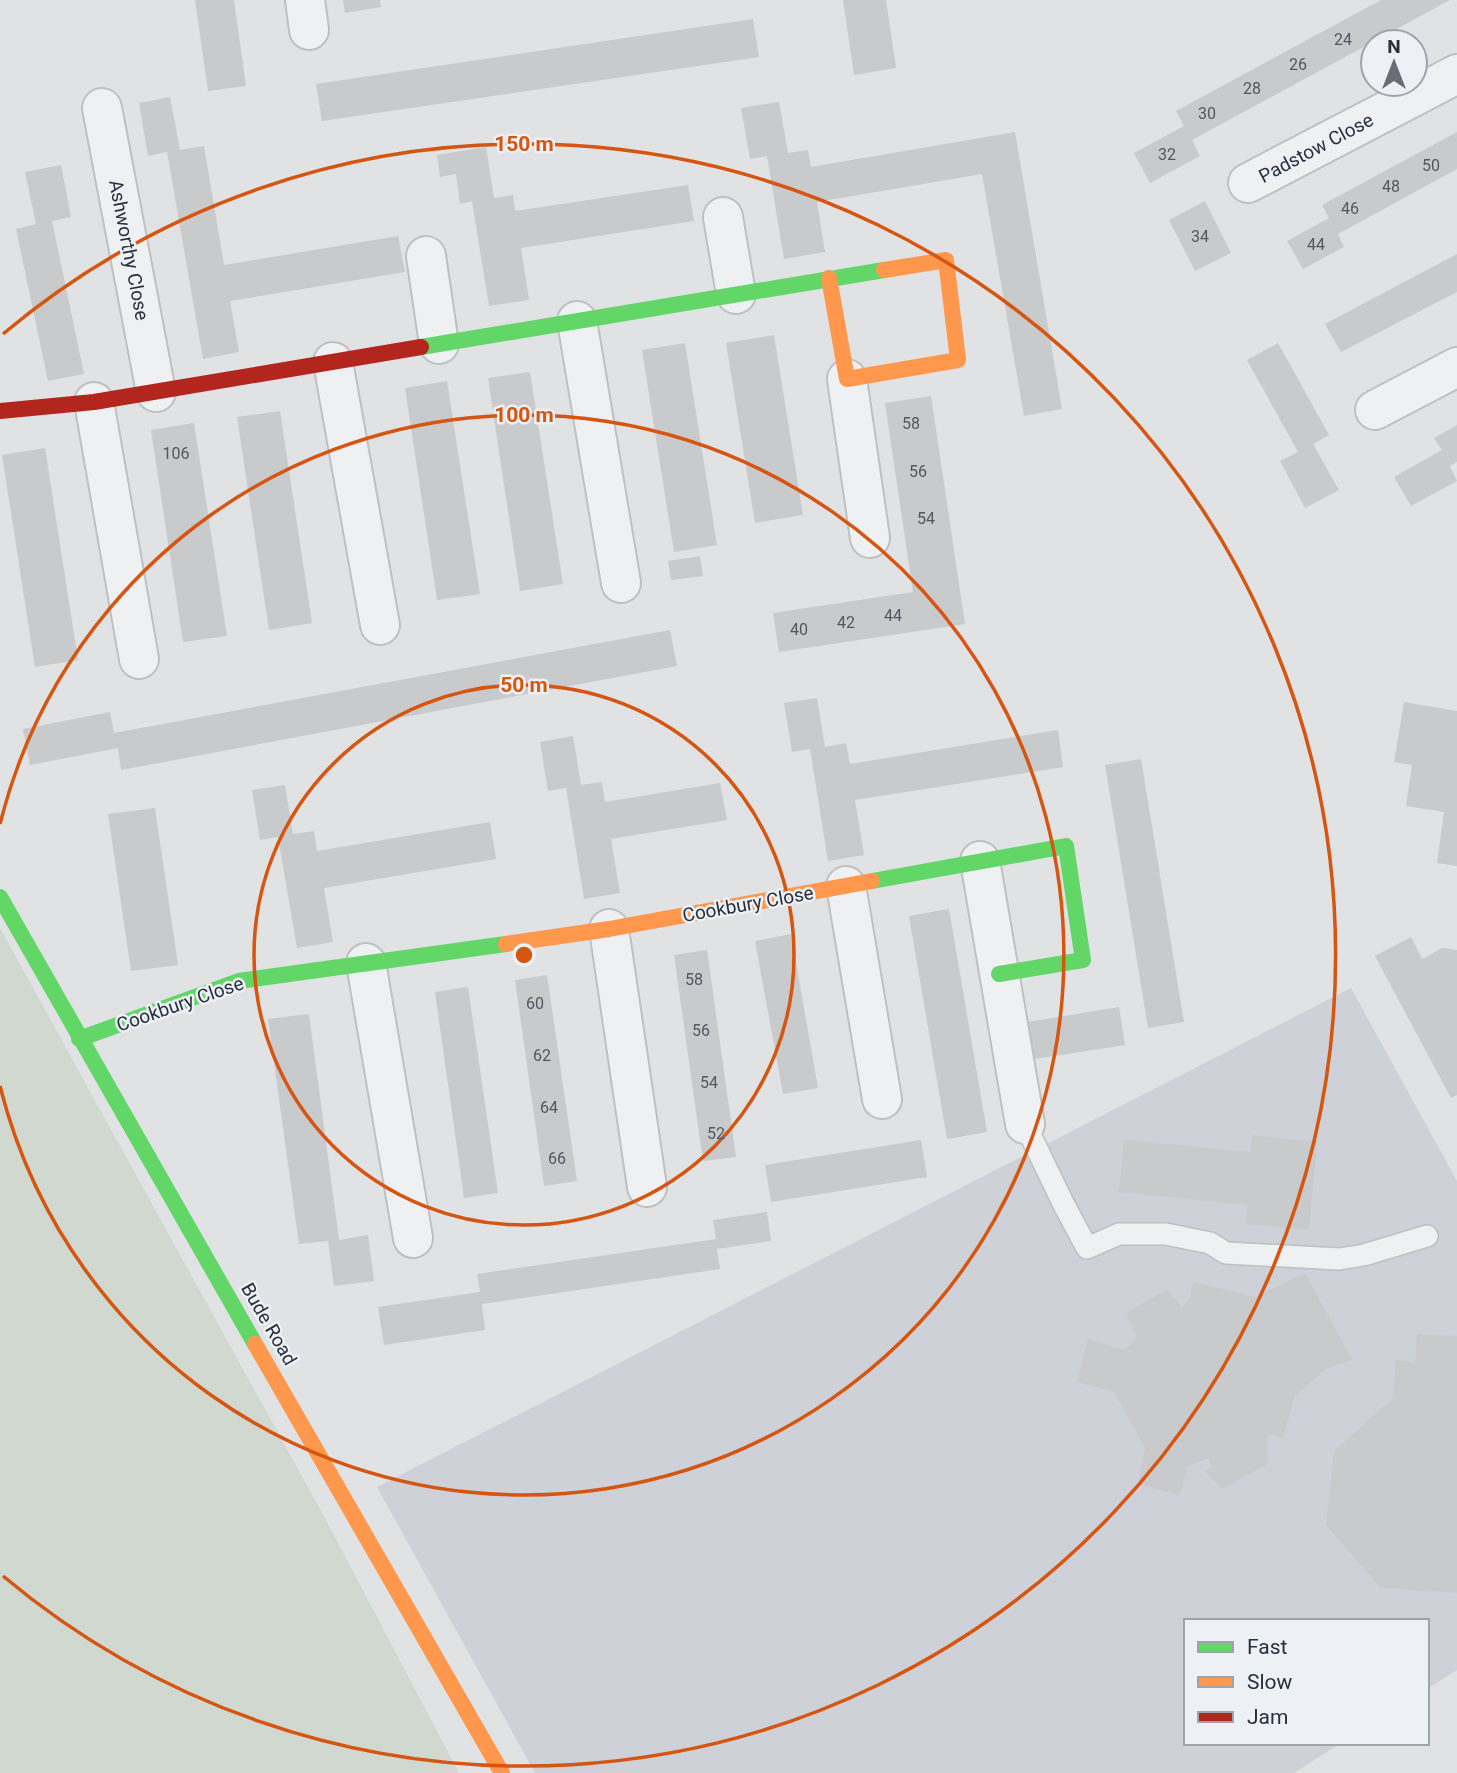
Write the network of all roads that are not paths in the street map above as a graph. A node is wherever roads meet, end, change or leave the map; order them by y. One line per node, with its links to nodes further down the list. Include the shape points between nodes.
1 (1457, 74): 3 (street, Padstow Close)
2 (102, 108): 13 (street, Ashworthy Close)
3 (1248, 183)
4 (723, 217): 7 (street)
5 (426, 256): 9 (street)
6 (829, 278): 7 (street); 12 (street); 12 (street, via 946,260 958,360)
7 (736, 294): 8 (street)
8 (577, 321): 9 (street); 18 (street)
9 (439, 344): 10 (street)
10 (333, 362): 13 (street); 19 (street)
11 (1457, 368): 15 (street)
12 (847, 379): 17 (street)
13 (156, 391): 14 (street)
14 (94, 402): 16 (street); 20 (street)
15 (1375, 410)
16 (0, 411)
17 (870, 538)
18 (621, 583)
19 (380, 625)
20 (139, 659)
21 (980, 861): 22 (street, Cookbury Close); 26 (street); 26 (street, Cookbury Close, via 1066,846 1083,960)
22 (846, 886): 24 (street, Cookbury Close); 28 (street)
23 (0, 897): 27 (street, Bude Road)
24 (609, 929): 25 (street, Cookbury Close); 30 (street)
25 (366, 963): 27 (street, Cookbury Close, via 239,981); 32 (street)
26 (999, 974): 29 (street)
27 (79, 1039): 33 (street, Bude Road)
28 (883, 1099)
29 (1025, 1124): 31 (lane, via 1087,1248 1119,1234 1166,1234 1210,1242 1226,1253 1339,1259)
30 (648, 1187)
31 (1427, 1236)
32 (413, 1238)
33 (502, 1773)

